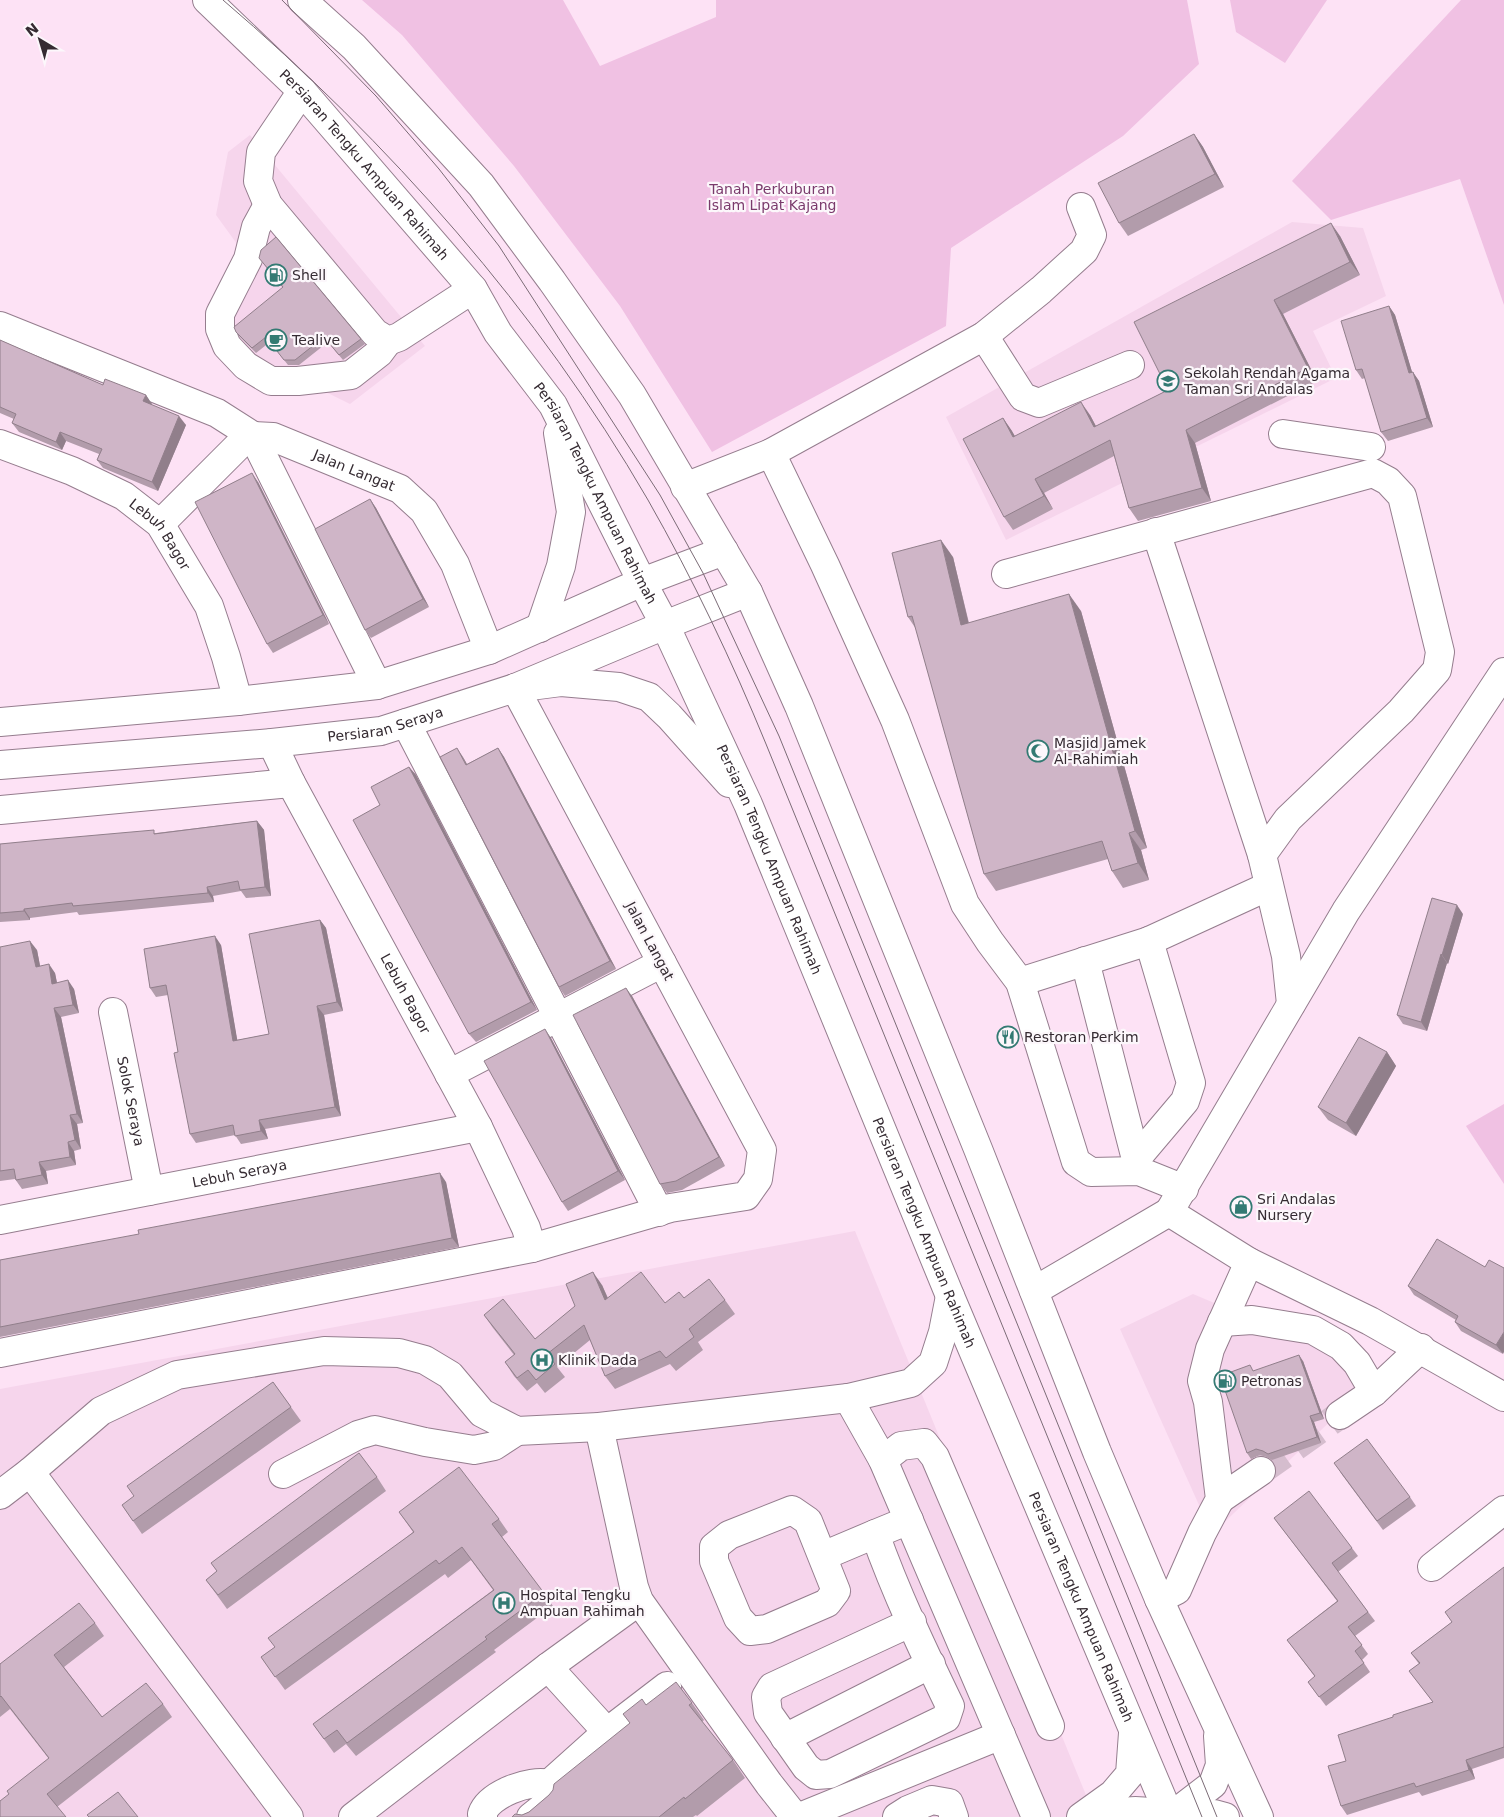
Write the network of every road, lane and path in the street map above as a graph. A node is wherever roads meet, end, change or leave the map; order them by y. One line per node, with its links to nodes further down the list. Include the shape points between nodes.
1 (207, 0): 3 (main road, Persiaran Tengku Ampuan Rahimah)
2 (302, 0): 17 (main road, via 354,47 481,185 632,395)
3 (302, 91): 4 (main road, via 261,152 258,181); 6 (main road, Persiaran Tengku Ampuan Rahimah)
4 (268, 205): 9 (main road, via 375,332); 9 (main road, via 256,227 248,259 220,314 220,329 227,346 246,366 271,381 298,381 350,375 379,354)
5 (1081, 207): 8 (main road, via 1092,235 1084,251 1042,290)
6 (473, 289): 9 (main road); 11 (main road, Persiaran Tengku Ampuan Rahimah, via 498,333)
7 (0, 326): 13 (main road, via 217,413)
8 (984, 336): 10 (main road, via 1023,397 1039,403); 16 (main road)
9 (388, 341)
10 (1130, 365)
11 (553, 405): 22 (main road, Persiaran Tengku Ampuan Rahimah); 25 (main road, via 571,512 561,566)
12 (1282, 434): 15 (main road)
13 (254, 436): 18 (main road, via 241,443); 26 (main road, Jalan Langat, via 273,437 400,489 424,511 455,564); 28 (main road)
14 (0, 444): 18 (main road, Lebuh Bagor, via 124,496)
15 (1371, 447)
16 (771, 454): 17 (main road); 43 (main road, via 895,720 965,904)
17 (686, 487): 20 (main road)
18 (160, 524): 30 (main road, Lebuh Bagor, via 209,606)
19 (1156, 532): 21 (main road); 38 (main road); 38 (main road, via 1373,473 1388,481 1402,496 1440,652 1437,670 1401,710 1288,819)
20 (724, 551): 22 (main road); 23 (main road)
21 (1006, 574)
22 (642, 582): 24 (main road, Persiaran Tengku Ampuan Rahimah); 25 (main road)
23 (748, 592): 24 (main road, Persiaran Seraya); 57 (main road, via 799,706)
24 (665, 625): 29 (main road, Persiaran Seraya); 36 (main road, Persiaran Tengku Ampuan Rahimah)
25 (540, 628): 26 (main road)
26 (489, 650): 28 (main road)
27 (1504, 672): 44 (main road, via 1346,911)
28 (377, 685): 30 (main road)
29 (515, 688): 32 (main road, Persiaran Seraya); 36 (main road, via 561,682 619,687 649,697); 42 (main road, Jalan Langat)
30 (238, 701): 31 (main road)
31 (12, 721): 34 (main road)
32 (406, 722): 33 (main road, Persiaran Seraya, via 381,731); 46 (main road)
33 (272, 743): 34 (main road, Persiaran Seraya); 35 (main road, Lebuh Bagor)
34 (13, 764)
35 (291, 783): 37 (main road); 47 (main road, Lebuh Bagor)
36 (748, 804): 58 (main road, Persiaran Tengku Ampuan Rahimah)
37 (0, 810)
38 (1262, 855): 39 (main road)
39 (1269, 886): 40 (main road); 44 (main road, via 1286,956)
40 (1150, 941): 41 (main road); 49 (main road, via 1190,1084 1185,1101)
41 (1085, 961): 43 (main road); 49 (main road)
42 (662, 963): 46 (main road); 52 (main road, Jalan Langat, via 762,1150 758,1179 746,1196)
43 (1020, 982): 49 (main road, via 1076,1162 1091,1172)
44 (1292, 1004): 50 (main road)
45 (113, 1012): 51 (main road, Solok Seraya)
46 (558, 1017): 47 (main road); 52 (main road)
47 (449, 1074): 48 (main road, Lebuh Bagor)
48 (478, 1127): 51 (main road, Lebuh Seraya); 55 (main road, Lebuh Bagor, via 526,1228)
49 (1138, 1165): 50 (main road)
50 (1184, 1188): 53 (main road)
51 (149, 1191): 54 (main road, Lebuh Seraya)
52 (659, 1212): 55 (main road)
53 (1169, 1212): 56 (main road); 57 (main road)
54 (0, 1220)
55 (532, 1248): 61 (main road)
56 (1249, 1262): 59 (main road); 60 (main road)
57 (1034, 1291): 79 (main road)
58 (950, 1296): 64 (main road, via 933,1363 911,1383); 87 (main road, Persiaran Tengku Ampuan Rahimah)
59 (1222, 1322): 62 (main road, via 1252,1320 1314,1330 1341,1346 1357,1363); 73 (main road, via 1210,1349 1202,1381 1208,1402)
60 (1421, 1348): 62 (main road); 63 (main road)
61 (0, 1353)
62 (1374, 1392): 65 (main road)
63 (1504, 1397)
64 (848, 1398): 66 (main road); 68 (main road)
65 (1340, 1415)
66 (599, 1428): 67 (main road); 80 (main road)
67 (517, 1431): 70 (main road, via 482,1413 450,1374 425,1360 398,1353 324,1351 177,1375 101,1412); 71 (main road, via 494,1446 474,1450 375,1430 358,1435)
68 (883, 1460): 75 (main road); 85 (main road, via 902,1446 924,1443 935,1457)
69 (1261, 1470): 73 (main road)
70 (30, 1472): 72 (main road); 93 (main road)
71 (283, 1474)
72 (0, 1495)
73 (1220, 1499): 79 (main road, via 1177,1590)
74 (1504, 1510): 78 (main road)
75 (909, 1520): 76 (main road); 89 (main road)
76 (875, 1534): 77 (main road); 81 (main road)
77 (823, 1556): 77 (main road, via 808,1521 792,1510 729,1535 714,1547 714,1561 738,1618 750,1631 767,1629 827,1603 836,1591)
78 (1432, 1567)
79 (1159, 1599): 86 (main road)
80 (639, 1601): 83 (main road); 96 (main road)
81 (912, 1622): 82 (main road); 90 (main road, via 772,1687 766,1698 768,1713)
82 (931, 1664): 90 (main road); 90 (main road, via 950,1706 946,1718 830,1774 816,1775)
83 (548, 1667): 88 (main road); 92 (main road)
84 (667, 1686): 88 (main road)
85 (1050, 1726)
86 (1217, 1727): 103 (main road, via 1220,1765 1213,1784); 105 (main road)
87 (1133, 1729): 101 (main road, via 1130,1774 1113,1794); 103 (main road, Persiaran Tengku Ampuan Rahimah)
88 (607, 1732): 91 (main road)
89 (1001, 1735): 97 (main road); 100 (main road)
90 (785, 1738)
91 (549, 1784): 94 (main road, via 539,1782 501,1794 484,1808); 95 (main road, via 551,1801)
92 (357, 1816)
93 (290, 1817)
94 (483, 1817)
95 (531, 1817)
96 (795, 1817)
97 (800, 1817)
98 (897, 1817): 99 (main road, via 932,1800 949,1803)
99 (954, 1817)
100 (1036, 1817)
101 (1081, 1817)
102 (1100, 1817): 103 (main road, via 1144,1810)
103 (1170, 1817): 104 (main road, via 1214,1814)
104 (1225, 1817)
105 (1260, 1817)

